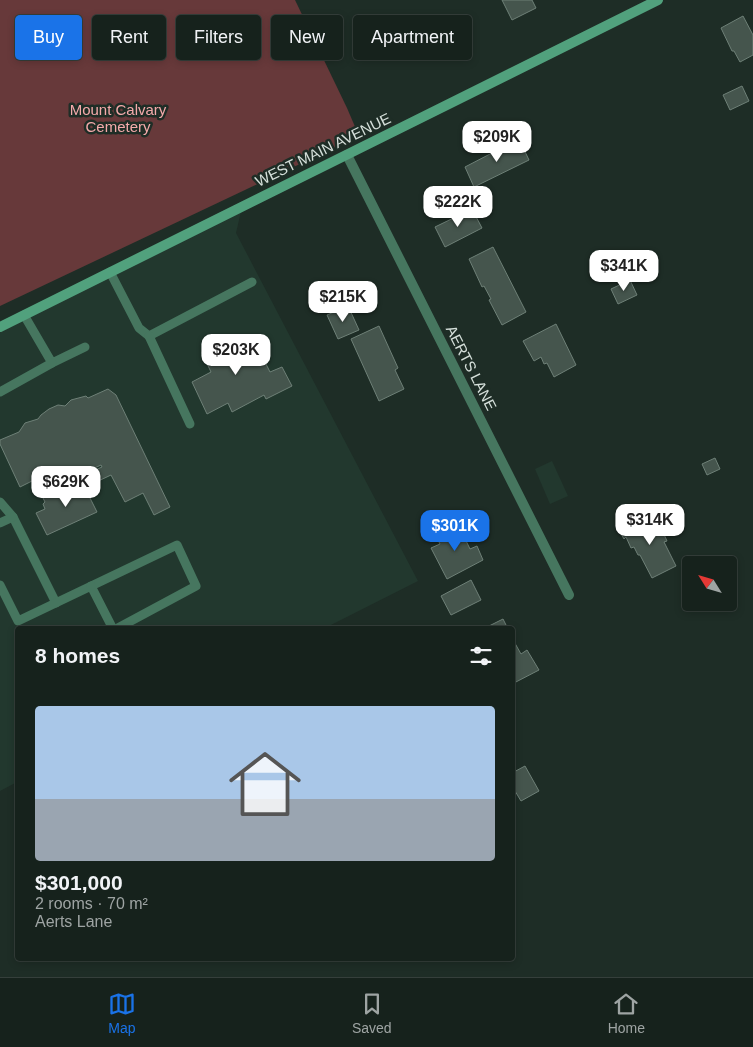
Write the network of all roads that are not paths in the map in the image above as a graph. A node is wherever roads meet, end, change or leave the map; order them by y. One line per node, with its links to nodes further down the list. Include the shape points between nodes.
1 (658, 0): 2 (main road, WEST MAIN AVENUE)
2 (347, 155): 3 (main road, WEST MAIN AVENUE); 17 (street, AERTS LANE)
3 (110, 272): 5 (main road, WEST MAIN AVENUE); 7 (lane, via 139,328)
4 (252, 282): 7 (lane)
5 (24, 315): 6 (main road, WEST MAIN AVENUE); 9 (lane)
6 (0, 327)
7 (149, 336): 11 (lane)
8 (85, 348): 9 (lane)
9 (52, 363): 10 (lane)
10 (0, 392)
11 (190, 424)
12 (0, 502): 13 (lane)
13 (13, 517): 14 (lane); 18 (lane)
14 (0, 523)
15 (0, 585): 18 (lane, via 18,621)
16 (91, 586): 18 (lane); 19 (lane); 20 (lane, via 177,545 196,586)
17 (568, 595)
18 (56, 603)
19 (112, 626)
20 (120, 626)

